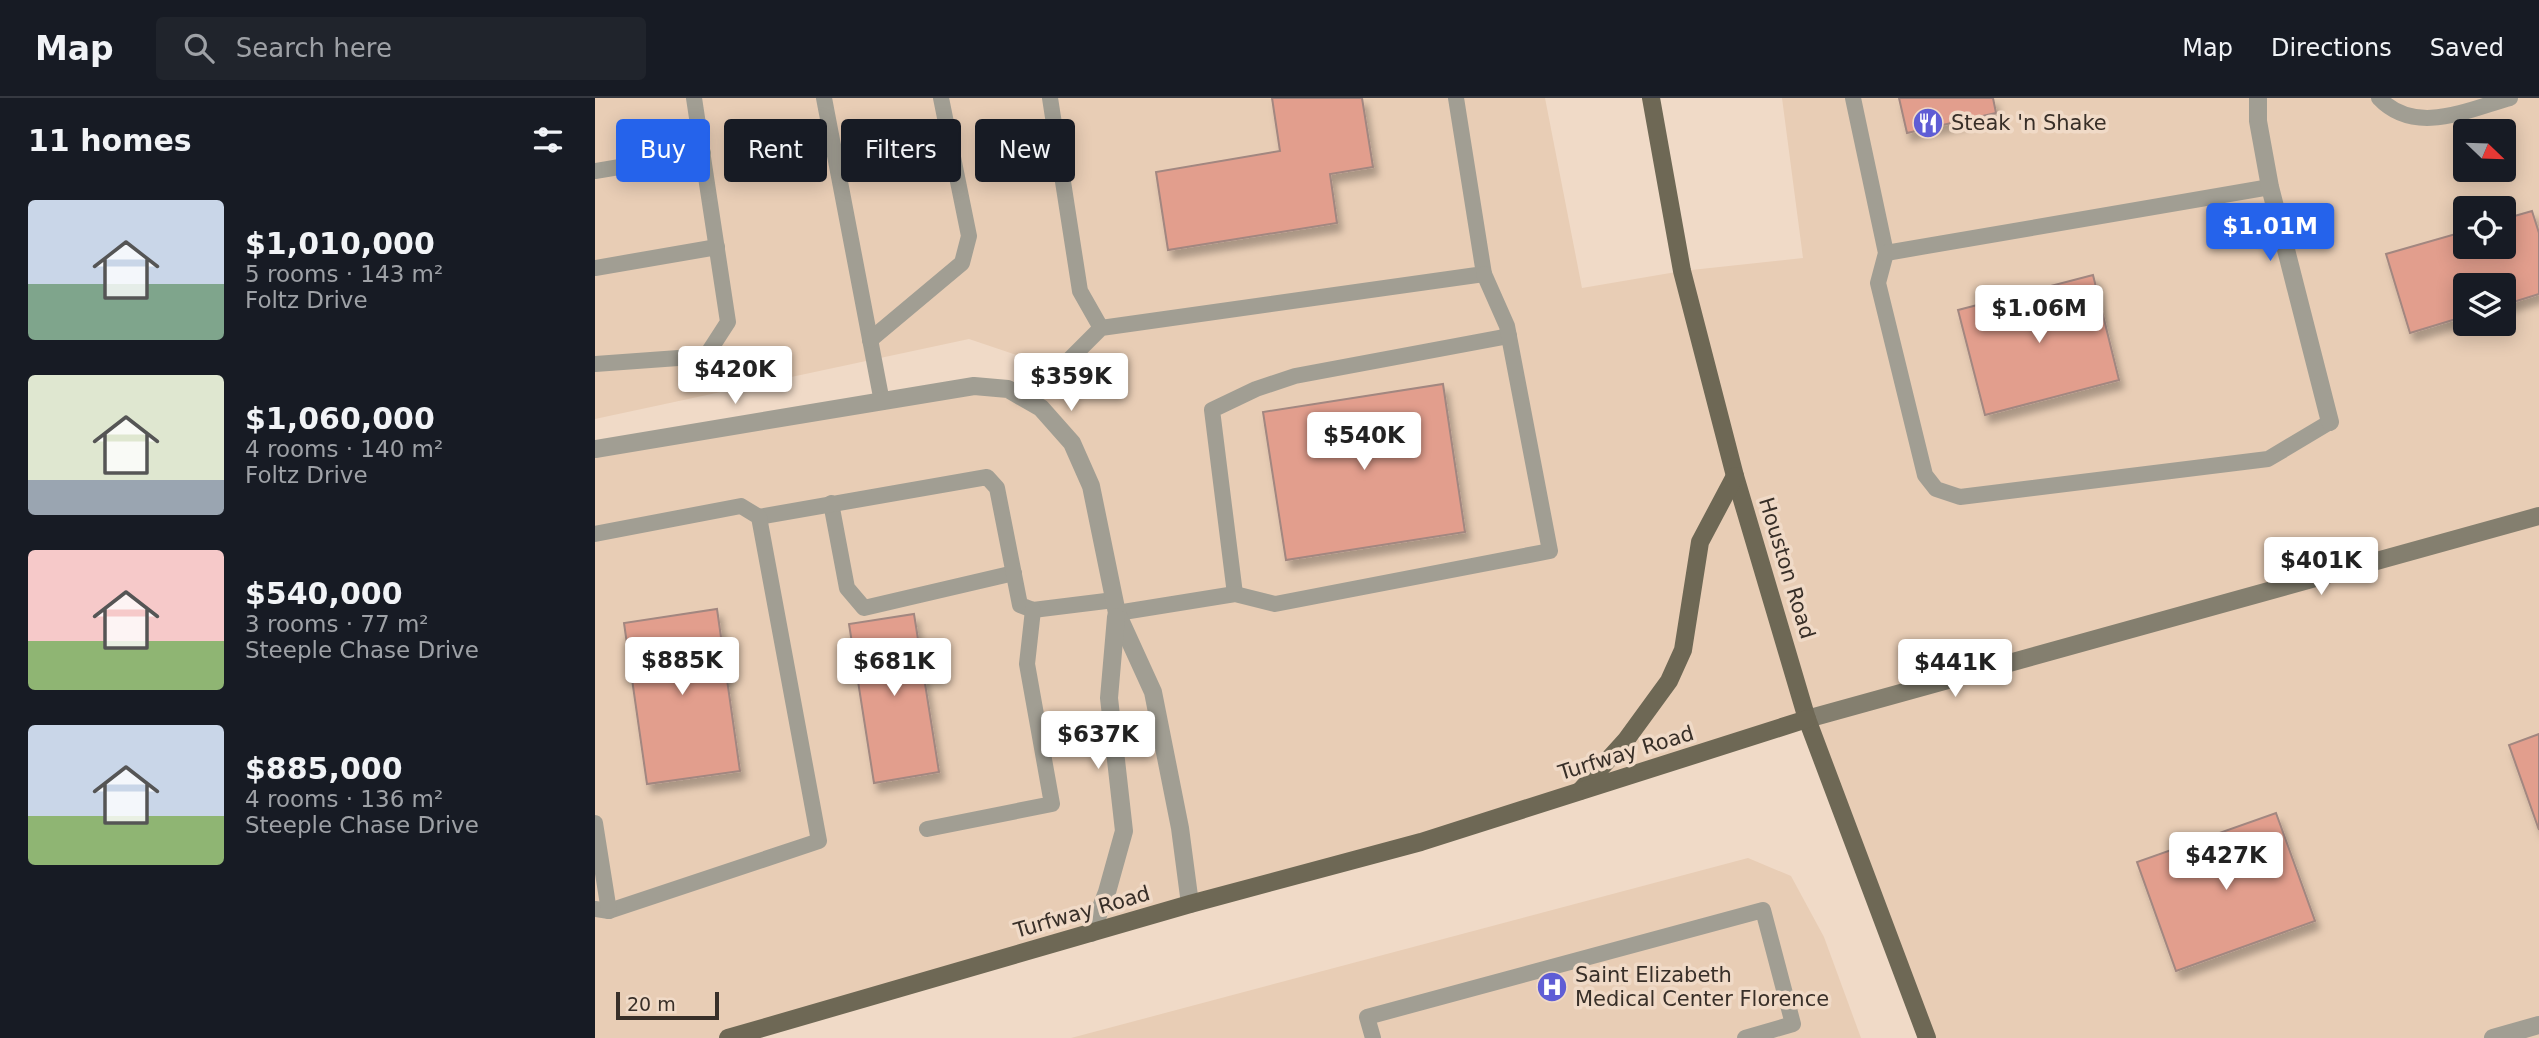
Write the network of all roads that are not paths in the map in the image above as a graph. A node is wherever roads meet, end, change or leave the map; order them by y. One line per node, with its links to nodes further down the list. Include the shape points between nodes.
1 (694, 98): 11 (lane)
2 (824, 98): 22 (lane)
3 (941, 98): 22 (lane, via 969,236 962,262)
4 (1050, 98): 20 (lane, via 1080,291)
5 (1456, 98): 19 (lane)
6 (1651, 98): 28 (main road, Houston Road, via 1682,271)
7 (1853, 98): 17 (lane)
8 (2258, 98): 15 (street)
9 (2379, 98): 10 (lane, via 2396,112 2417,120)
10 (2510, 98)
11 (697, 119)
12 (616, 168): 13 (lane)
13 (595, 172)
14 (707, 182): 16 (lane)
15 (2270, 187): 17 (lane); 26 (street)
16 (717, 247): 18 (lane); 23 (lane, via 728,322 706,356)
17 (1886, 253): 26 (lane, via 1878,283 1926,475 1935,489 1960,497 2268,459)
18 (595, 268)
19 (1484, 274): 20 (lane); 21 (lane)
20 (1101, 328): 24 (lane)
21 (1509, 336): 34 (lane, via 1295,376 1212,410); 34 (lane, via 1549,551 1275,604)
22 (870, 340): 25 (lane)
23 (595, 364)
24 (1028, 401): 25 (street, via 1008,389 974,386); 35 (street, via 1041,408 1072,443 1091,486)
25 (882, 402): 27 (street)
26 (2330, 422)
27 (595, 449)
28 (1735, 476): 37 (main road, Houston Road); 38 (main road, via 1700,542 1683,650 1669,681 1626,740)
29 (831, 503): 31 (lane); 33 (lane, via 987,477 997,488); 33 (lane, via 847,588 864,608)
30 (2539, 516): 37 (main road, Turfway Road)
31 (759, 517): 32 (lane, via 741,506); 42 (lane, via 818,841)
32 (595, 534)
33 (1014, 573): 36 (lane, via 1020,605)
34 (1235, 594): 35 (lane)
35 (1115, 607): 36 (lane); 41 (street, via 1153,692); 43 (street, via 1109,698 1124,831)
36 (1033, 610): 40 (lane, via 1027,664 1052,804)
37 (1808, 719): 38 (main road, Turfway Road); 48 (main road, Houston Road)
38 (1579, 792): 41 (main road, Turfway Road, via 1421,842)
39 (595, 823): 42 (lane)
40 (927, 829)
41 (1190, 904): 43 (main road, Turfway Road)
42 (602, 910)
43 (1091, 933): 45 (main road, Turfway Road)
44 (2539, 1025): 49 (street)
45 (728, 1038)
46 (1373, 1038): 47 (lane, via 1367,1017 1763,910 1793,1024)
47 (1745, 1038)
48 (1927, 1038)
49 (2493, 1038)

